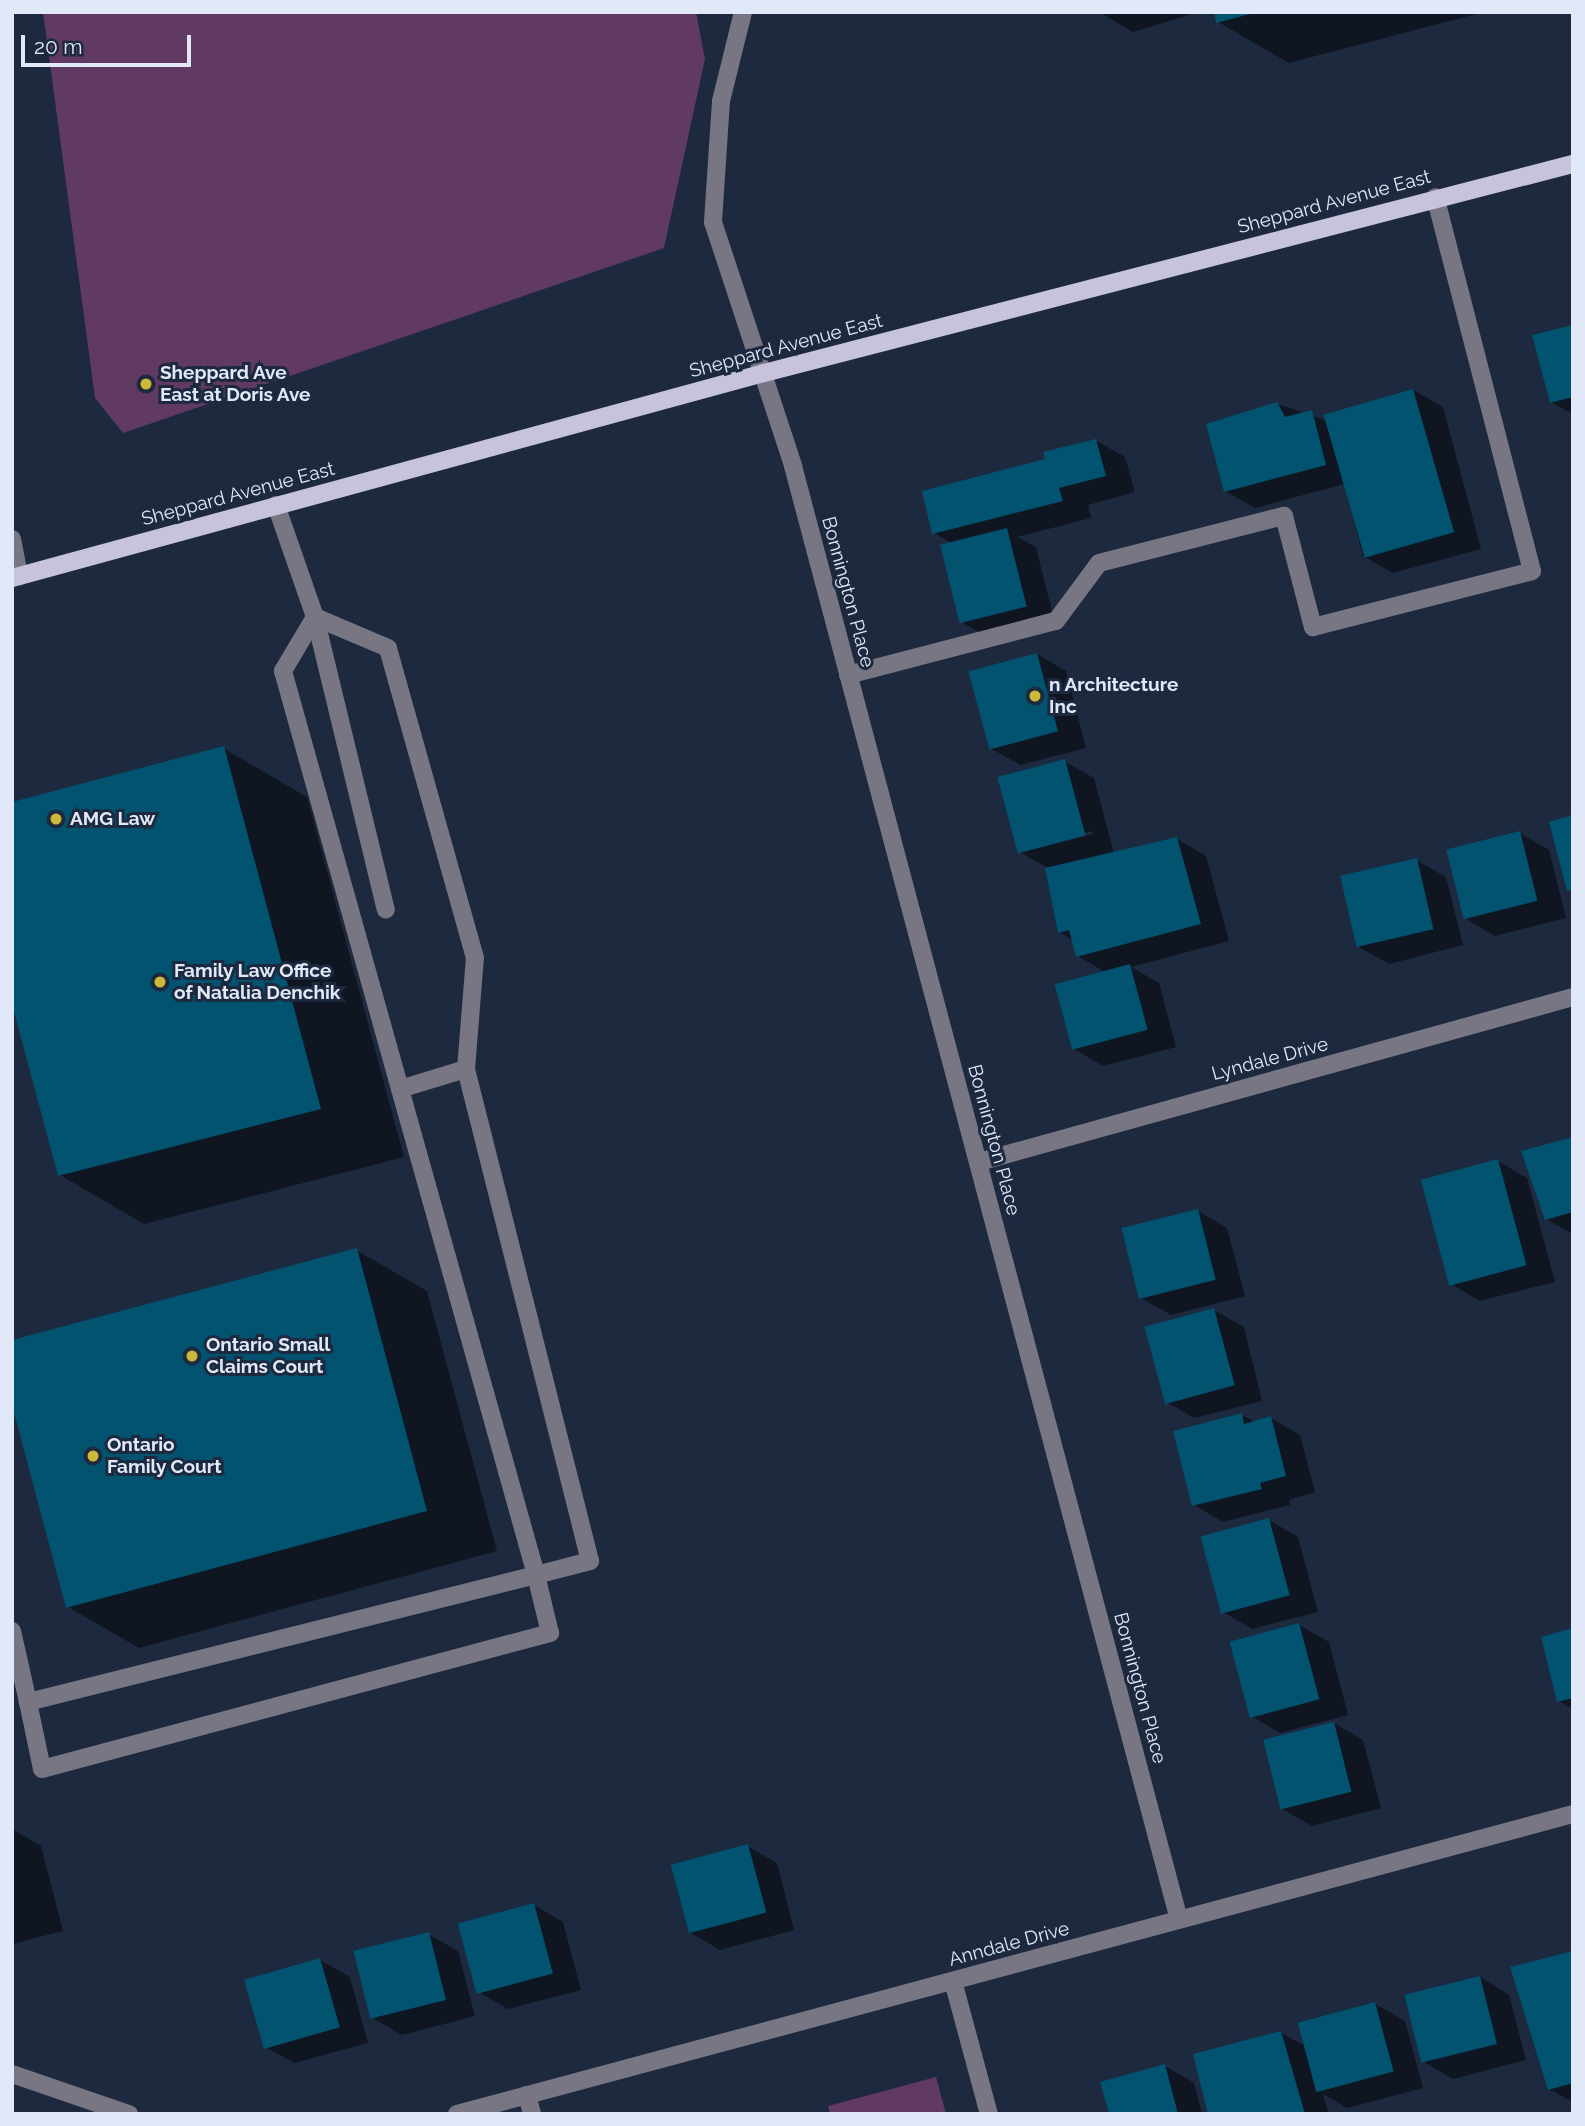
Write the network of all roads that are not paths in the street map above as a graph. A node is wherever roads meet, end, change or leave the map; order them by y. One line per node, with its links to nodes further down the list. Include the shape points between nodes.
1 (743, 12): 4 (street, Bonnington Place, via 721,101 713,222)
2 (1573, 164): 3 (main road, Sheppard Avenue East)
3 (1435, 197): 4 (main road, Sheppard Avenue East); 9 (street, via 1532,571 1313,626 1284,516 1099,563 1056,621)
4 (764, 373): 5 (main road, Sheppard Avenue East); 9 (street, Bonnington Place)
5 (276, 505): 7 (main road, Sheppard Avenue East); 8 (street)
6 (12, 539): 7 (street)
7 (16, 577)
8 (315, 617): 10 (street); 12 (street, via 388,648 475,958); 13 (street, via 284,671)
9 (848, 675): 14 (street, Bonnington Place)
10 (386, 910)
11 (1573, 997): 14 (street, Lyndale Drive)
12 (466, 1069): 13 (street); 15 (street, via 590,1561)
13 (400, 1089): 15 (street)
14 (978, 1161): 19 (street, Bonnington Place)
15 (536, 1575): 17 (street); 17 (street, via 550,1633 42,1769)
16 (12, 1631): 17 (street)
17 (28, 1702)
18 (1573, 1814): 19 (street, Anndale Drive)
19 (1179, 1920): 20 (street, Anndale Drive)
20 (953, 1981): 22 (street, Anndale Drive); 26 (street)
21 (12, 2074): 23 (street)
22 (527, 2095): 24 (street, Anndale Drive); 25 (street)
23 (129, 2114)
24 (457, 2114)
25 (532, 2114)
26 (989, 2114)

